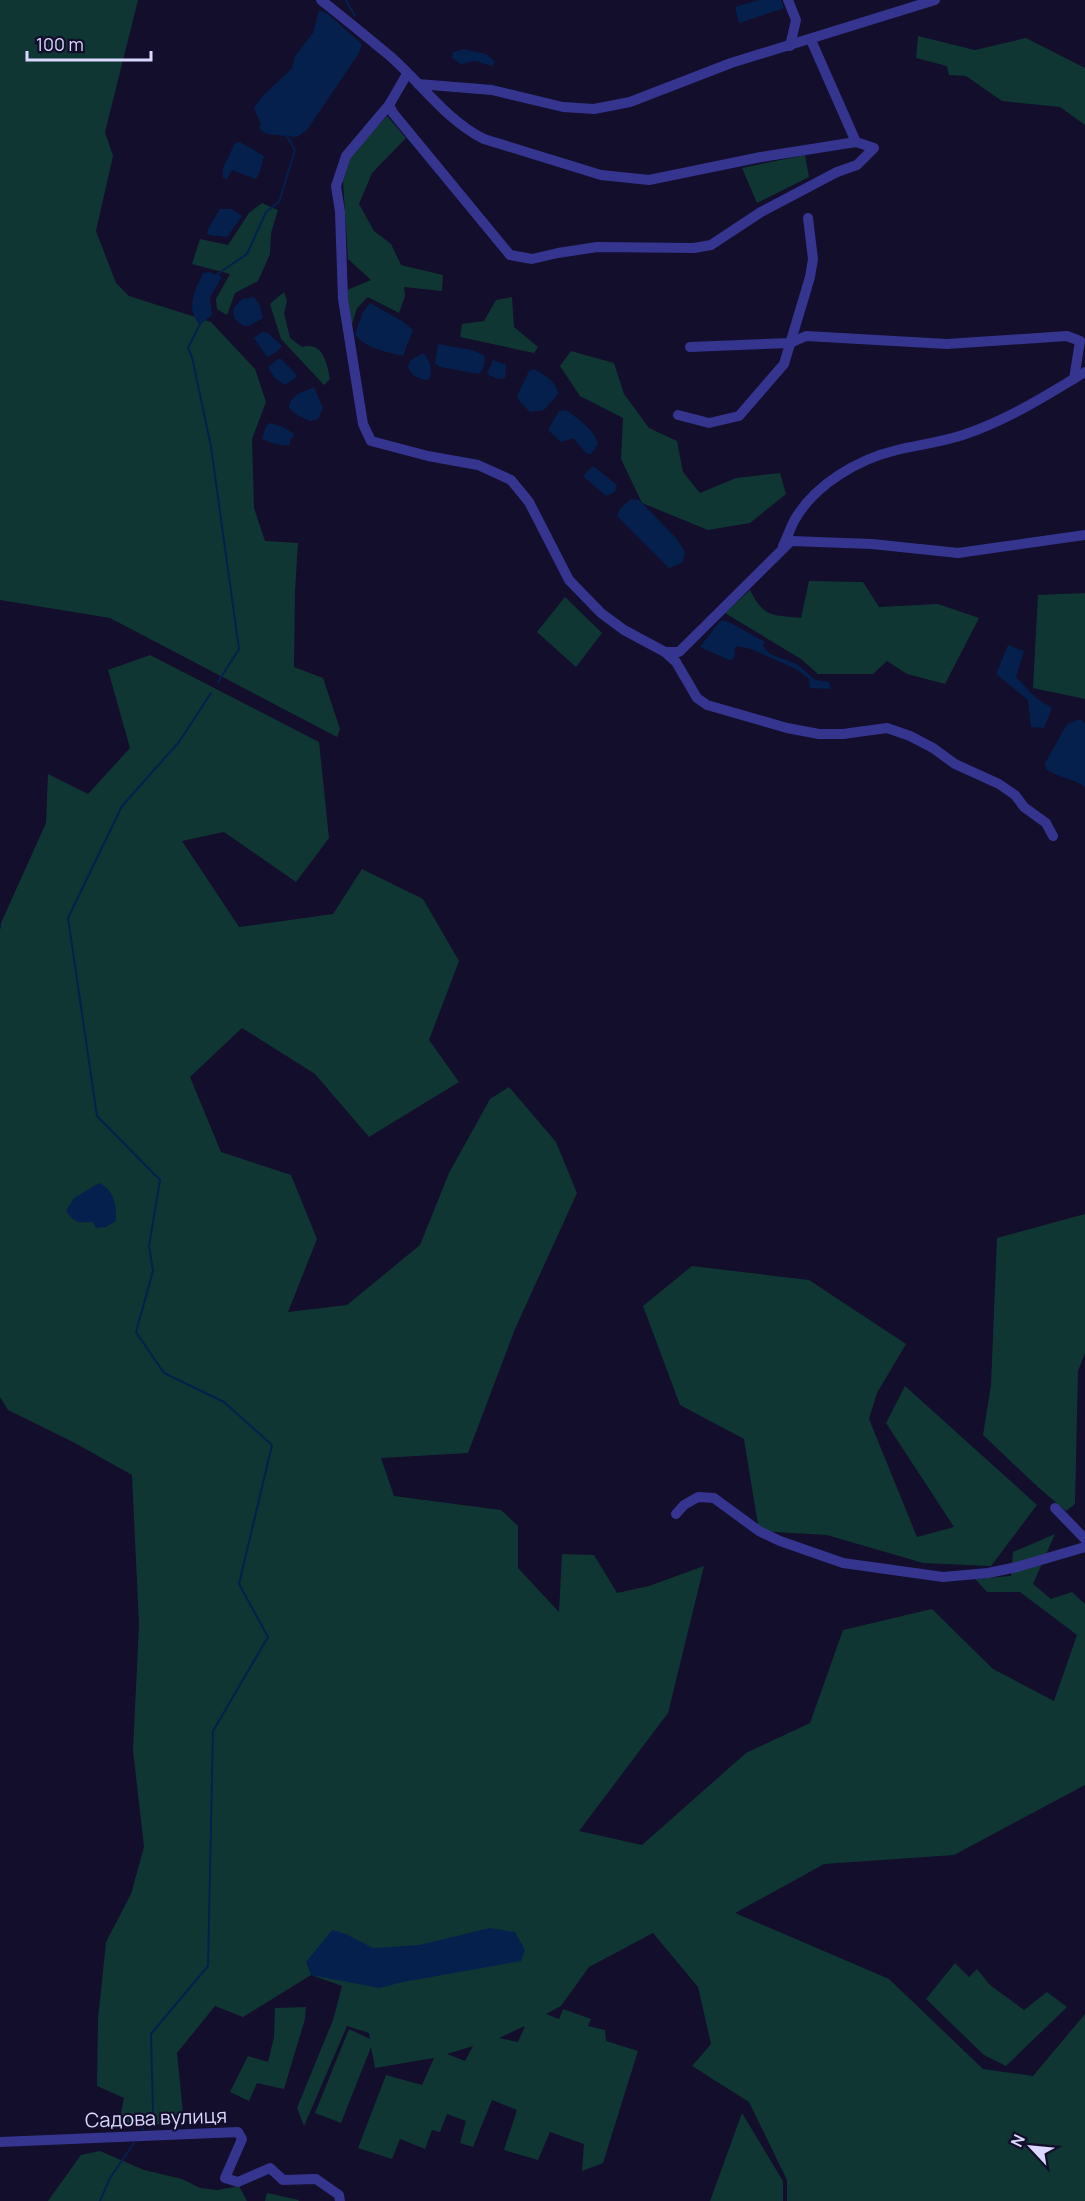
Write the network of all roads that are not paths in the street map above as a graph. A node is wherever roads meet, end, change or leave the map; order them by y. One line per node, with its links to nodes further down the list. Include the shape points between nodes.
1 (321, 0): 6 (street)
2 (788, 0): 5 (street, via 796,20)
3 (935, 0): 4 (street)
4 (811, 40): 5 (street); 9 (street)
5 (790, 46): 7 (street, via 731,63 630,102 594,109 492,90)
6 (407, 74): 7 (street); 8 (street)
7 (418, 84): 9 (street, via 455,121 484,139 601,175 649,180)
8 (388, 105): 9 (street, via 510,255 532,260 597,247 711,245 761,212 857,165 874,148); 18 (street, via 346,156 336,186 344,309 363,424 371,441 478,465 511,480 529,502 568,580 601,613)
9 (856, 142)
10 (808, 218): 11 (street, via 813,259)
11 (790, 344): 12 (street); 14 (street, via 806,336 947,344 1067,336 1080,341); 15 (street, via 784,364 739,416 709,423)
12 (690, 347)
13 (1085, 372): 14 (street)
14 (1074, 379): 17 (street, via 984,427 860,462 808,502)
15 (678, 415)
16 (1085, 535): 17 (street, via 958,553 791,541)
17 (781, 549): 18 (street, via 679,652)
18 (665, 652): 19 (street, via 676,662 697,698 707,705 819,734 887,728 910,736 1015,795 1046,824)
19 (1053, 836)
20 (1054, 1508): 22 (street)
21 (676, 1514): 23 (street, via 698,1497 714,1498 759,1531 843,1563 944,1577 1017,1567)
22 (1085, 1539)
23 (1085, 1547)
24 (0, 2142): 25 (street, Садова вулиця, via 238,2132 242,2139 225,2178 238,2182 270,2168 283,2180 316,2179 339,2195)
25 (340, 2201)

